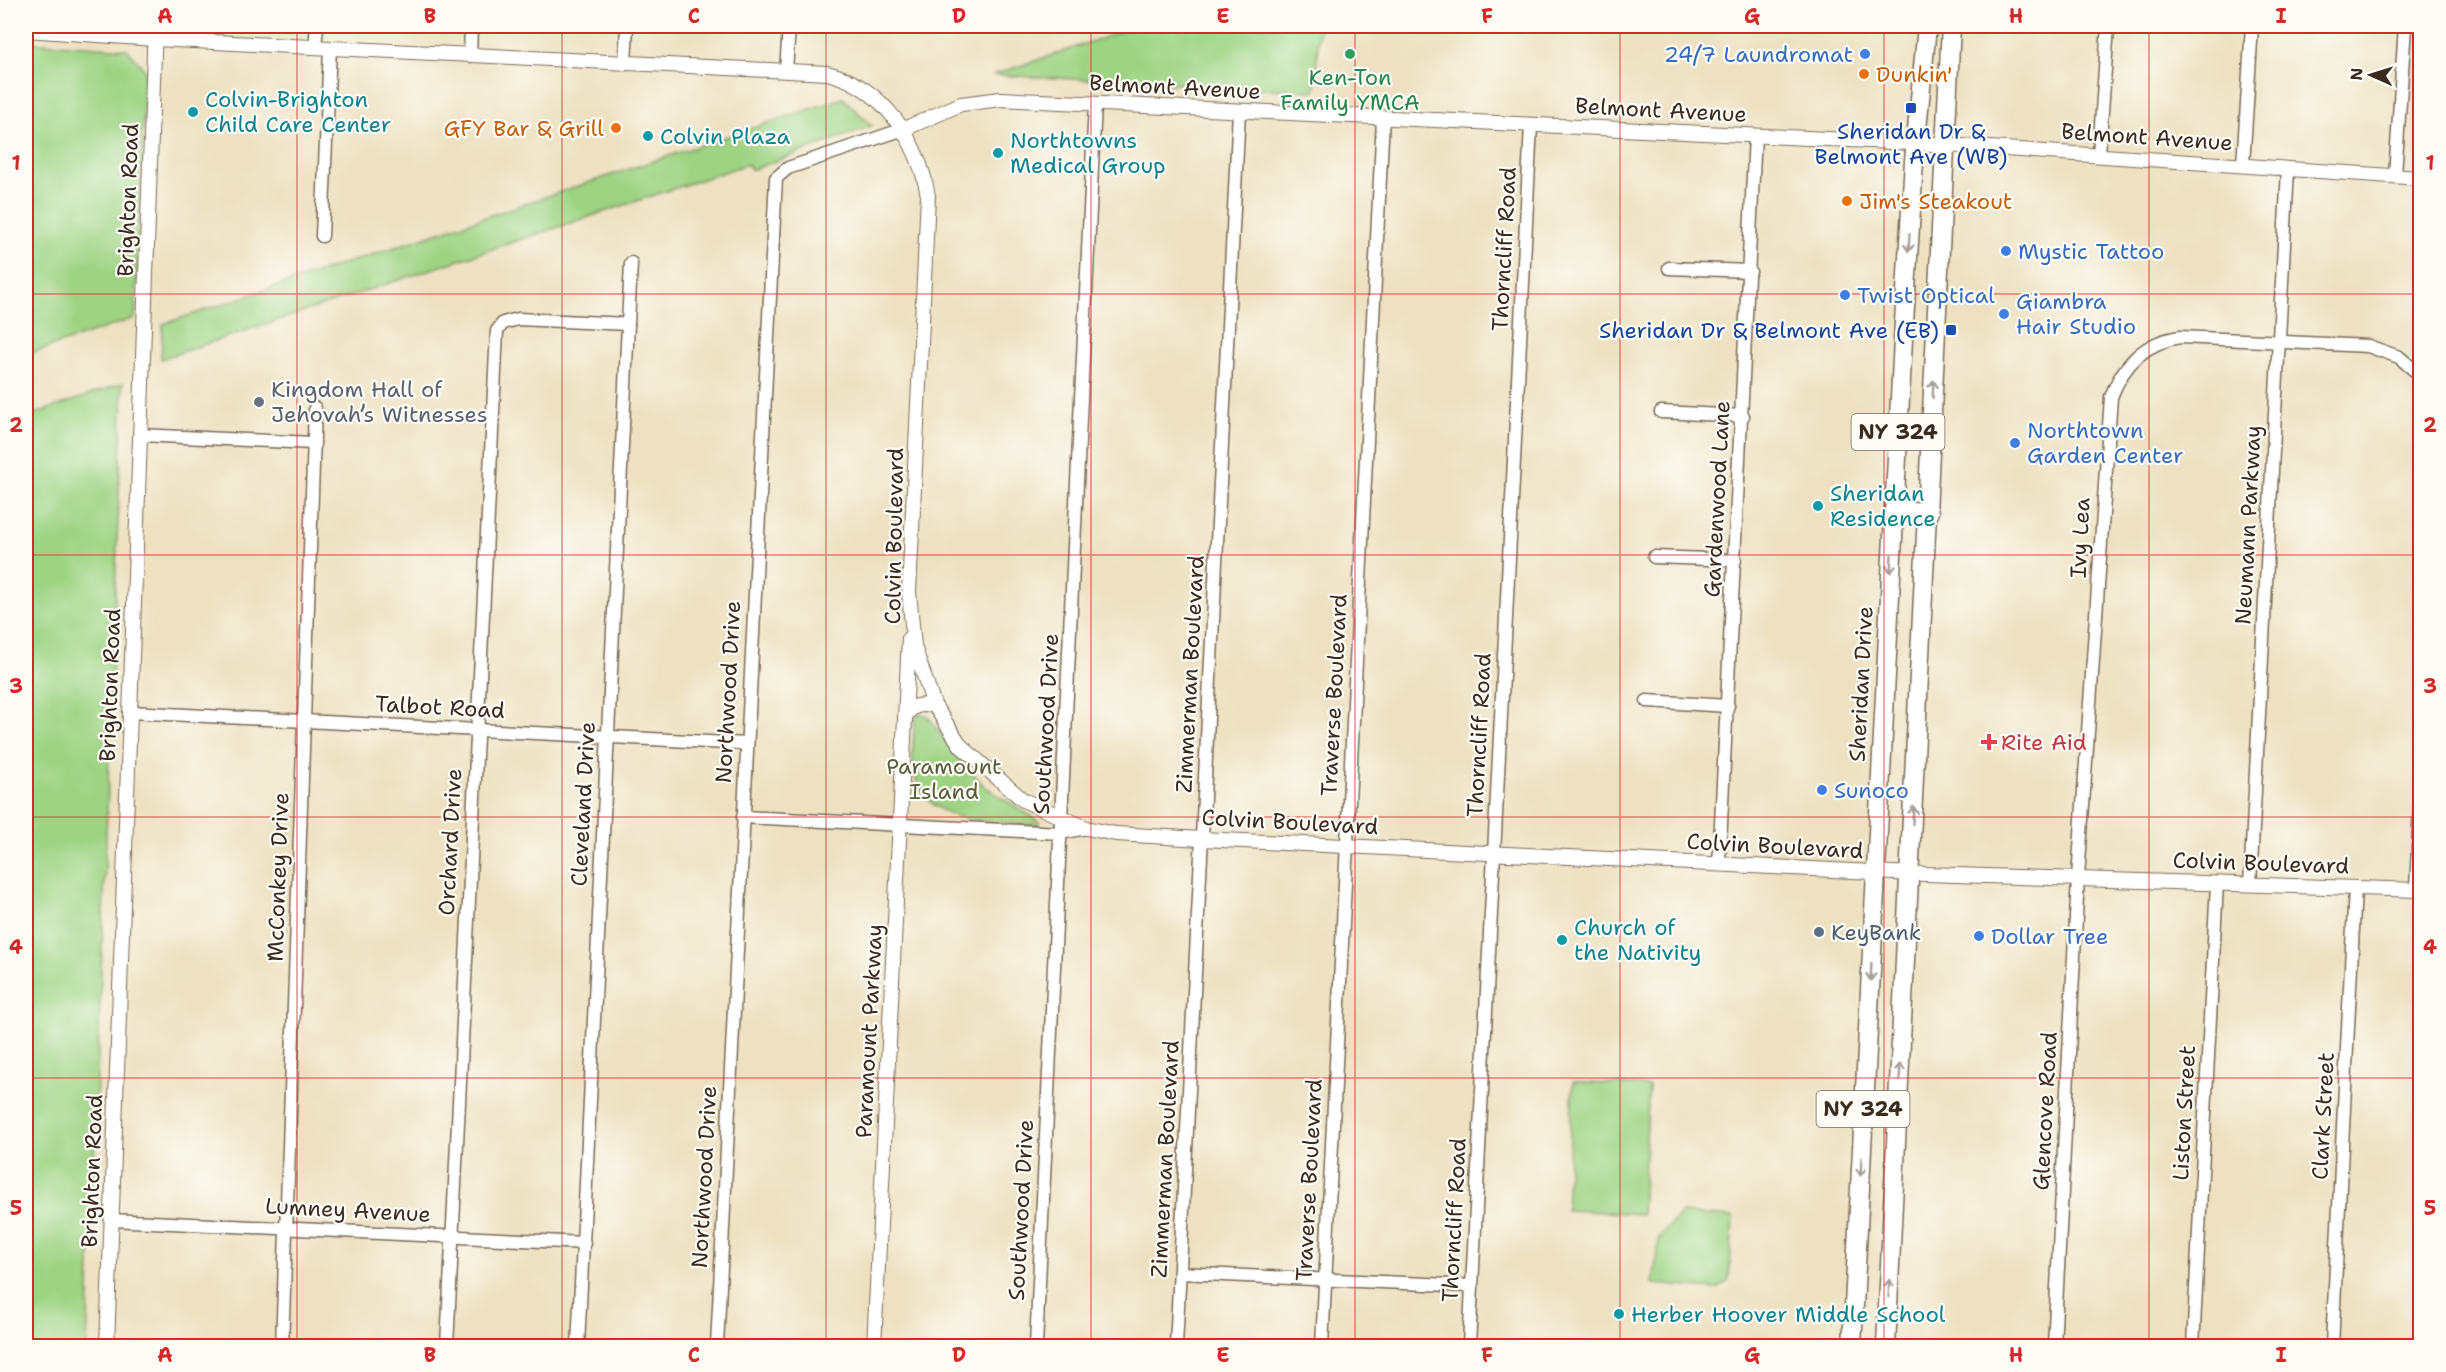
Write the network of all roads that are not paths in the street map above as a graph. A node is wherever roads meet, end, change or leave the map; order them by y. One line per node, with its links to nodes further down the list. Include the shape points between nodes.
1 (317, 26): 12 (street)
2 (471, 26): 13 (street)
3 (627, 26): 14 (street)
4 (789, 26): 15 (street)
5 (1927, 26): 22 (main road, Sheridan Drive / NY 324)
6 (1951, 26): 23 (main road, NY 324)
7 (2108, 26): 24 (street)
8 (2252, 26): 25 (street)
9 (2405, 26): 27 (street)
10 (26, 30): 11 (street, Colvin Boulevard)
11 (155, 32): 12 (street, Colvin Boulevard); 39 (street, Brighton Road)
12 (322, 48): 13 (street, Colvin Boulevard); 29 (street)
13 (470, 56): 14 (street, Colvin Boulevard)
14 (625, 64): 15 (street, Colvin Boulevard)
15 (786, 71): 20 (street, Colvin Boulevard, via 827,73 850,80 869,93)
16 (1095, 104): 17 (street, Belmont Avenue); 20 (street, Belmont Avenue, via 973,101); 58 (street, Southwood Drive)
17 (1239, 111): 18 (street, Belmont Avenue); 59 (street, Zimmerman Boulevard)
18 (1383, 117): 19 (street, Belmont Avenue); 60 (street, Traverse Boulevard)
19 (1531, 125): 21 (street, Belmont Avenue); 61 (street, Thorncliff Road)
20 (904, 129): 45 (street, Colvin Boulevard, via 922,168 929,212); 54 (street, Northwood Drive, via 788,168 776,178)
21 (1755, 135): 22 (street, Belmont Avenue); 32 (street, Gardenwood Lane)
22 (1917, 143): 23 (street, Belmont Avenue); 41 (main road, Sheridan Drive / NY 324, one-way to 41)
23 (1946, 145): 24 (street, Belmont Avenue); 42 (main road, NY 324, one-way to 23)
24 (2099, 154): 25 (street, Belmont Avenue)
25 (2243, 165): 26 (street, Belmont Avenue)
26 (2288, 169): 27 (street, Belmont Avenue); 34 (street, Neumann Parkway)
27 (2395, 176): 28 (street, Belmont Avenue)
28 (2421, 178)
29 (322, 236)
30 (631, 263): 33 (street, Cleveland Drive)
31 (1669, 268): 32 (street)
32 (1750, 271): 38 (street, Gardenwood Lane)
33 (628, 324): 52 (street, Orchard Drive, via 509,320 499,327); 53 (street, Cleveland Drive)
34 (2279, 342): 35 (street, Ivy Lea, via 2368,346 2399,357); 65 (street, Ivy Lea, via 2167,339 2155,343 2134,360 2111,397); 67 (street, Neumann Parkway)
35 (2421, 375)
36 (315, 408): 40 (street, McConkey Drive)
37 (1661, 412): 38 (street)
38 (1743, 416): 44 (street, Gardenwood Lane)
39 (140, 435): 40 (street); 49 (street, Brighton Road)
40 (314, 443): 51 (street, McConkey Drive)
41 (1894, 510): 42 (main road); 63 (main road, Sheridan Drive / NY 324, one-way to 63)
42 (1929, 512): 64 (main road, NY 324, one-way to 42)
43 (1654, 557): 44 (street)
44 (1735, 560): 48 (street, Gardenwood Lane)
45 (910, 616): 47 (street, Colvin Boulevard, via 914,646); 50 (street, Paramount Parkway)
46 (1647, 701): 48 (street)
47 (934, 705): 50 (street, via 918,705 909,709); 58 (street, Colvin Boulevard, via 961,746 1023,800)
48 (1728, 706): 62 (street, Gardenwood Lane)
49 (130, 712): 51 (street, Talbot Road); 70 (street, Brighton Road)
50 (905, 717): 57 (street, Paramount Parkway)
51 (304, 721): 52 (street, Talbot Road); 71 (street, McConkey Drive)
52 (477, 730): 53 (street, Talbot Road); 72 (street, Orchard Drive)
53 (607, 738): 54 (street, Talbot Road); 73 (street, Cleveland Drive)
54 (747, 744): 56 (street, Northwood Drive)
55 (2421, 805): 69 (street)
56 (743, 817): 57 (street); 81 (street, Northwood Drive)
57 (900, 825): 58 (street); 82 (street, Paramount Parkway)
58 (1062, 826): 59 (street, Colvin Boulevard); 83 (street, Southwood Drive)
59 (1202, 839): 60 (street, Colvin Boulevard); 74 (street, Zimmerman Boulevard)
60 (1347, 846): 61 (street, Colvin Boulevard); 75 (street, Traverse Boulevard)
61 (1494, 854): 62 (street, Colvin Boulevard); 76 (street, Thorncliff Road)
62 (1719, 864): 63 (street, Colvin Boulevard)
63 (1875, 872): 64 (street, Colvin Boulevard); 87 (main road, Sheridan Drive / NY 324, one-way to 87)
64 (1910, 873): 65 (street, Colvin Boulevard); 88 (main road, NY 324, one-way to 64)
65 (2078, 878): 66 (street, Colvin Boulevard); 89 (street, Glencove Road)
66 (2217, 883): 67 (street, Colvin Boulevard); 90 (street, Liston Street)
67 (2250, 884): 68 (street, Colvin Boulevard)
68 (2355, 888): 69 (street, Colvin Boulevard); 91 (street, Clark Street)
69 (2418, 890)
70 (111, 1220): 71 (street, Lumney Avenue); 77 (street, Brighton Road)
71 (287, 1228): 72 (street, Lumney Avenue); 78 (street, McConkey Drive)
72 (453, 1236): 73 (street, Lumney Avenue); 79 (street, Orchard Drive)
73 (584, 1243): 80 (street, Cleveland Drive)
74 (1180, 1273): 75 (street); 84 (street, Zimmerman Boulevard)
75 (1325, 1280): 76 (street); 85 (street, Traverse Boulevard)
76 (1472, 1286): 86 (street, Thorncliff Road)
77 (107, 1347)
78 (282, 1347)
79 (447, 1347)
80 (578, 1347)
81 (717, 1347)
82 (874, 1347)
83 (1036, 1347)
84 (1176, 1347)
85 (1322, 1347)
86 (1469, 1347)
87 (1852, 1347)
88 (1886, 1347)
89 (2054, 1347)
90 (2193, 1347)
91 (2332, 1347)

